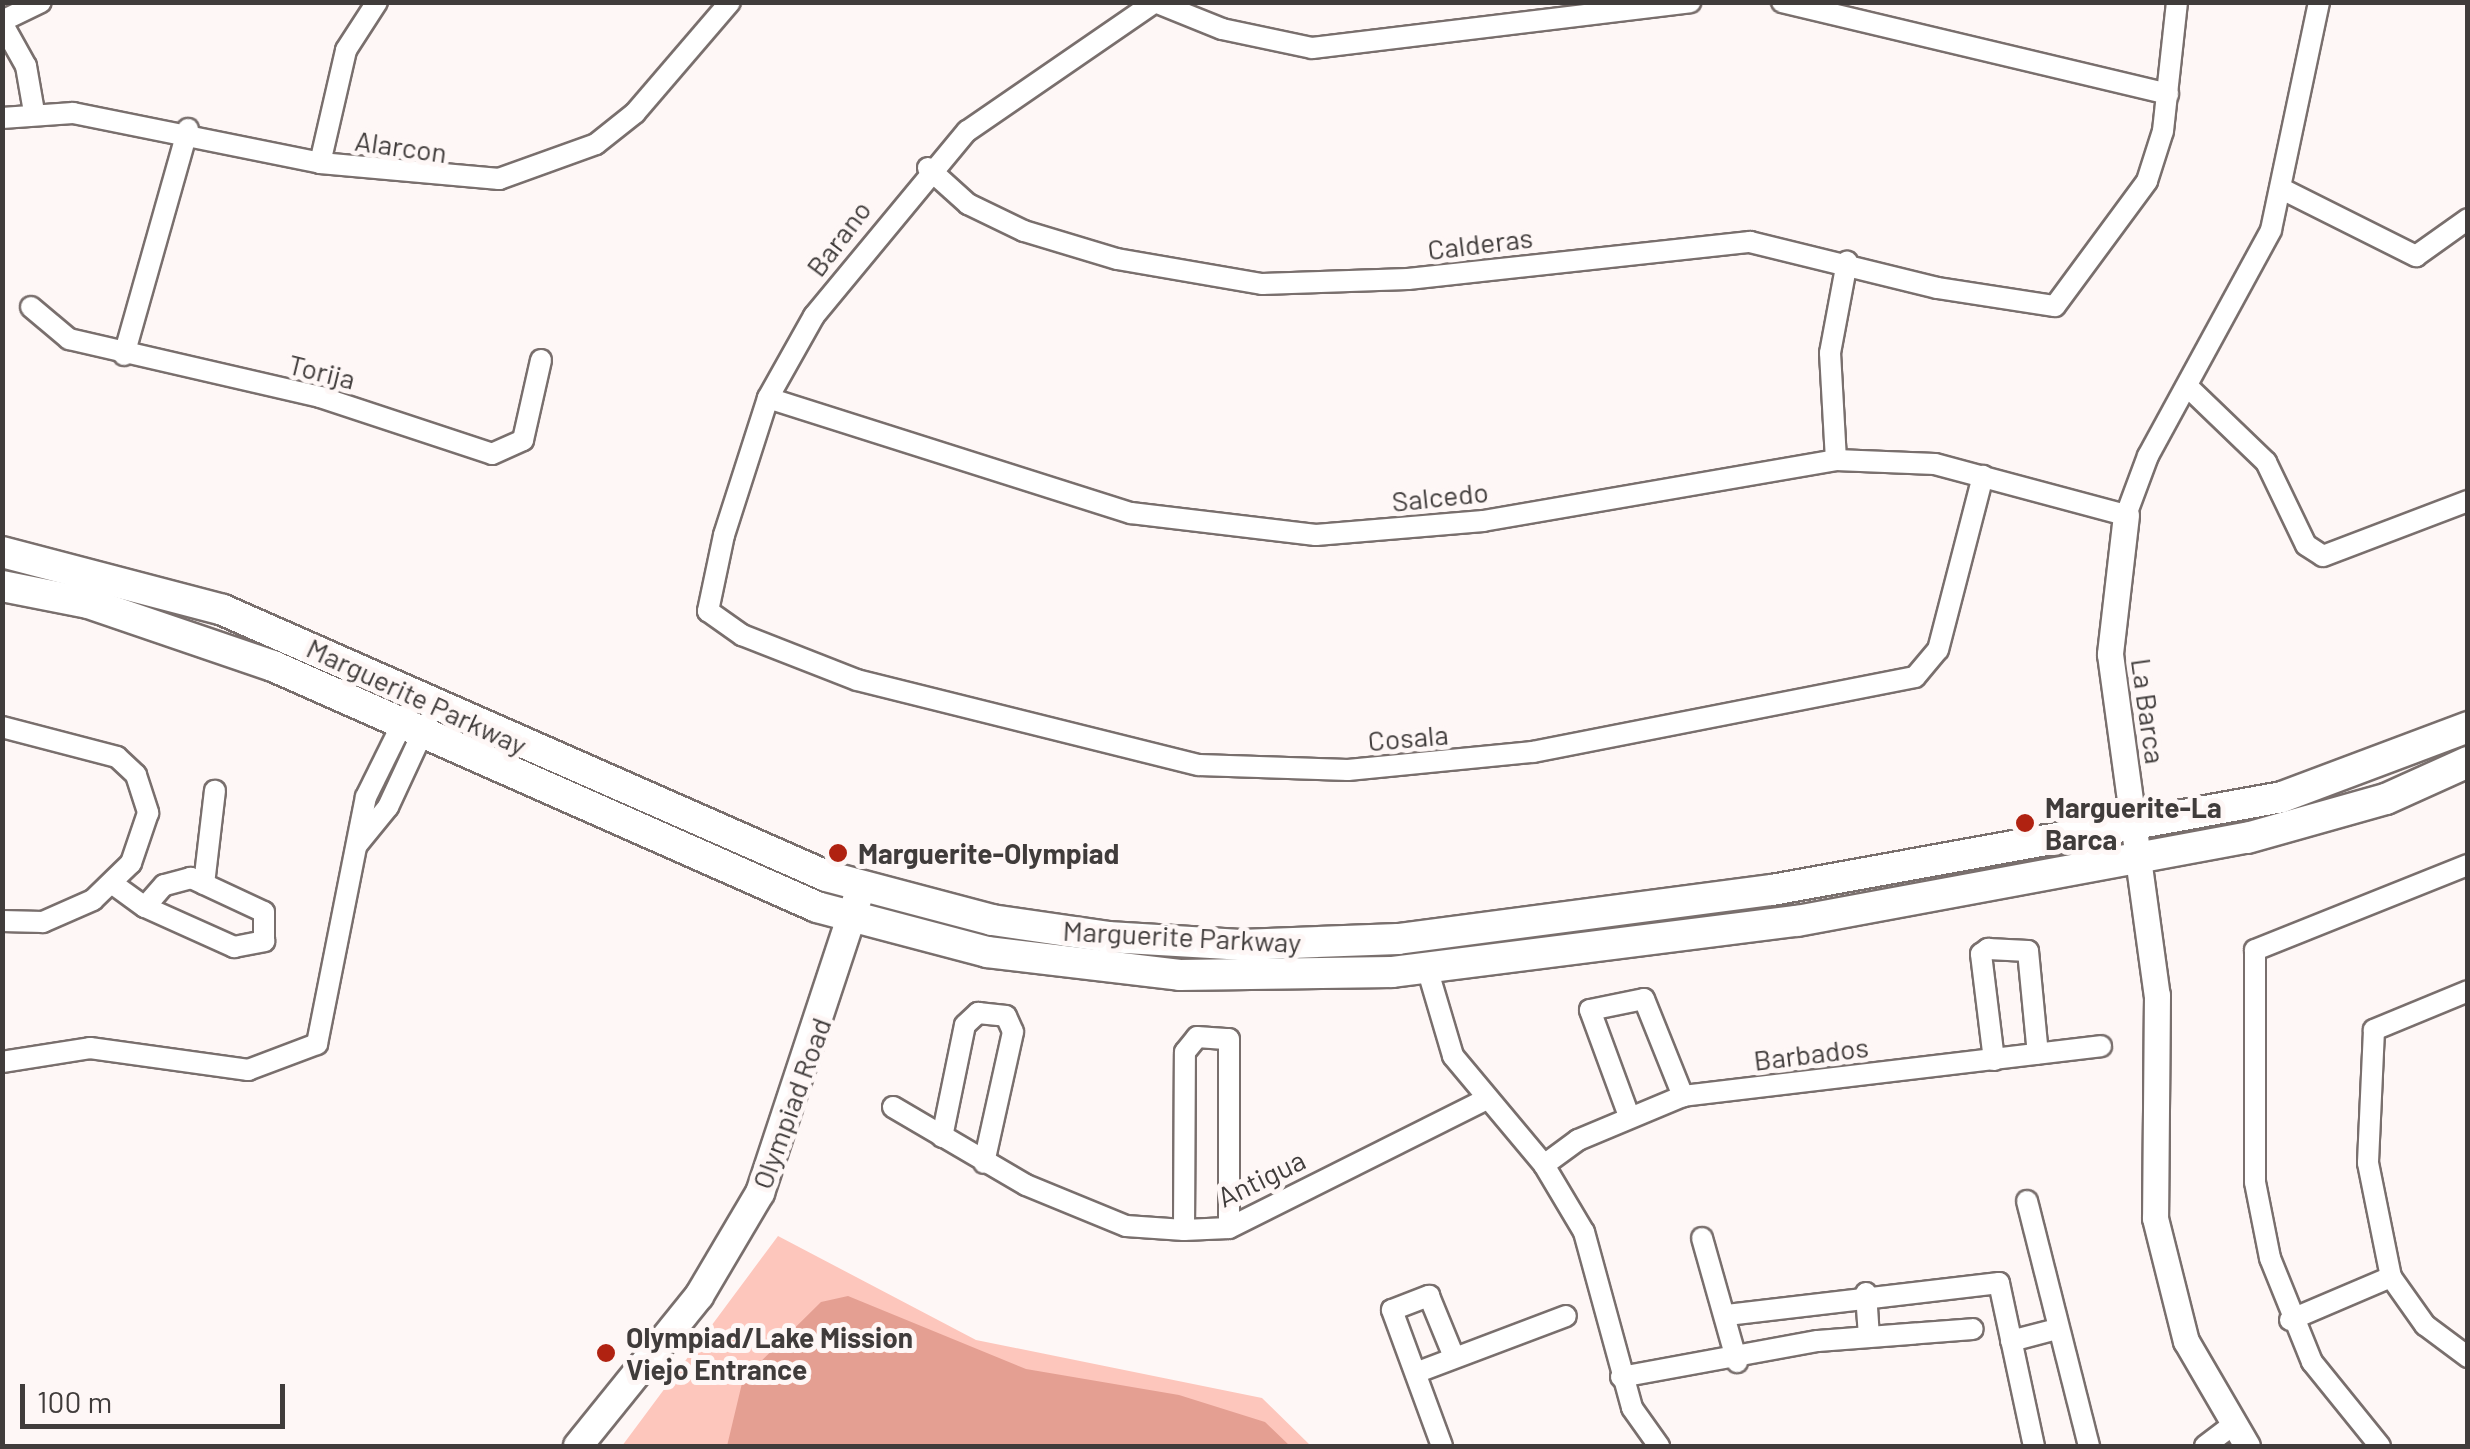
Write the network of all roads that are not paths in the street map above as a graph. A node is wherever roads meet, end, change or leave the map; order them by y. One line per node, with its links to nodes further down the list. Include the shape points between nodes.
1 (41, 2): 9 (street)
2 (377, 2): 14 (street, via 346,50)
3 (730, 2): 14 (street, Alarcon, via 635,113 547,169 448,182)
4 (1155, 2): 5 (street, via 1222,29 1312,48); 15 (street, Barano, via 1007,96)
5 (1690, 2)
6 (1782, 2): 10 (street)
7 (2177, 2): 10 (street)
8 (2319, 2): 16 (street, La Barca)
9 (2, 22): 11 (street, via 26,66)
10 (2168, 94): 18 (street, Calderas, via 2147,182 2055,306 1937,288)
11 (34, 112): 12 (street, Alarcon); 13 (street, Alarcon)
12 (2, 118)
13 (188, 129): 14 (street, Alarcon); 20 (street)
14 (320, 163)
15 (928, 168): 18 (street, Calderas, via 968,204 1024,231 1117,259 1262,284 1408,279 1750,242); 23 (street, Barano, via 814,316)
16 (2284, 190): 17 (street, via 2416,256); 22 (street, La Barca, via 2252,277)
17 (2468, 220)
18 (1847, 262): 24 (street, via 1830,353)
19 (31, 307): 20 (street, Torija, via 69,339)
20 (124, 355): 21 (street, Torija, via 320,397 492,454 523,440)
21 (542, 360)
22 (2187, 386): 26 (street, via 2266,462 2306,545 2323,556); 27 (street, La Barca)
23 (768, 398): 24 (street, Salcedo, via 1131,514 1316,535 1483,521); 30 (street, Barano)
24 (1836, 460): 25 (street, Salcedo)
25 (1983, 476): 27 (street, Salcedo); 30 (street, Cosala, via 1938,650 1915,677 1532,752 1348,770 1200,765 857,680 742,635)
26 (2468, 501)
27 (2126, 514): 39 (street, La Barca, via 2110,654)
28 (2, 552): 31 (main road, Marguerite Parkway, via 223,610)
29 (2, 586): 34 (main road, Marguerite Parkway, via 191,634)
30 (708, 612)
31 (427, 699): 34 (street); 45 (main road, Marguerite Parkway, via 672,815)
32 (2, 727): 43 (street, via 90,747 136,775 148,813)
33 (2468, 727): 39 (main road, Marguerite Parkway, via 2282,797)
34 (412, 728): 37 (street); 38 (street); 47 (main road, Marguerite Parkway, via 714,867)
35 (2468, 762): 41 (main road, Marguerite Parkway, via 2318,820)
36 (216, 791): 44 (street)
37 (366, 796): 38 (street); 40 (street)
38 (388, 807): 40 (street)
39 (2135, 826): 41 (street, La Barca); 45 (main road, Marguerite Parkway, via 1772,890 1398,939 1241,945 1108,936)
40 (352, 850): 54 (street, via 317,1044 248,1070 90,1048)
41 (2141, 862): 49 (main road, Marguerite Parkway, via 1797,921); 80 (street, La Barca, via 2159,1034 2158,1233 2186,1341)
42 (2468, 865): 70 (street, via 2255,950 2255,1182)
43 (113, 884): 46 (street); 48 (street, via 69,915)
44 (204, 884): 46 (street, via 175,879); 46 (street, via 264,912 264,941 234,947)
45 (861, 887): 47 (main road, Olympiad Road)
46 (145, 906)
47 (852, 917): 49 (main road, Marguerite Parkway, via 987,952 1180,975 1284,979); 81 (main road, Olympiad Road, via 760,1194 699,1296)
48 (2, 921)
49 (1426, 968): 56 (street, via 1440,1033)
50 (2468, 991): 66 (street, via 2374,1030 2368,1163)
51 (2101, 1046): 52 (street, Barbados)
52 (2038, 1054): 53 (street, Barbados); 53 (street, via 2028,951 1988,949 1981,954)
53 (1994, 1060): 55 (street, Barbados)
54 (2, 1062)
55 (1683, 1096): 58 (street, Barbados); 58 (street, via 1644,999 1590,1010)
56 (1485, 1100): 61 (street); 63 (street, Antigua)
57 (893, 1107): 59 (street, Antigua)
58 (1628, 1116): 61 (street, Barbados)
59 (942, 1137): 60 (street, Antigua); 60 (street, via 965,1025 978,1013 1006,1016 1014,1032)
60 (984, 1163): 64 (street, Antigua, via 1126,1226)
61 (1544, 1165): 79 (street, via 1595,1260)
62 (2028, 1201): 72 (street)
63 (1228, 1228): 64 (street, Antigua); 64 (street, via 1229,1038 1198,1037 1185,1052)
64 (1184, 1230)
65 (1702, 1238): 68 (street)
66 (2391, 1277): 70 (street); 76 (street, via 2425,1325)
67 (1866, 1293): 68 (street); 73 (street); 74 (street, via 1999,1284)
68 (1727, 1315): 77 (street)
69 (1566, 1316): 75 (street)
70 (2290, 1320): 88 (street)
71 (1973, 1329): 73 (street)
72 (2054, 1330): 74 (street); 85 (street)
73 (1868, 1337): 77 (street)
74 (2011, 1341): 84 (street)
75 (1454, 1357): 78 (street); 78 (street, via 1428,1296 1392,1310)
76 (2468, 1357)
77 (1737, 1362): 79 (street)
78 (1418, 1372): 82 (street)
79 (1621, 1377): 83 (street)
80 (2230, 1426): 86 (street); 87 (street, La Barca)
81 (578, 1446)
82 (1442, 1446)
83 (1658, 1446)
84 (2034, 1446)
85 (2089, 1446)
86 (2205, 1446)
87 (2248, 1446)
88 (2380, 1446)

